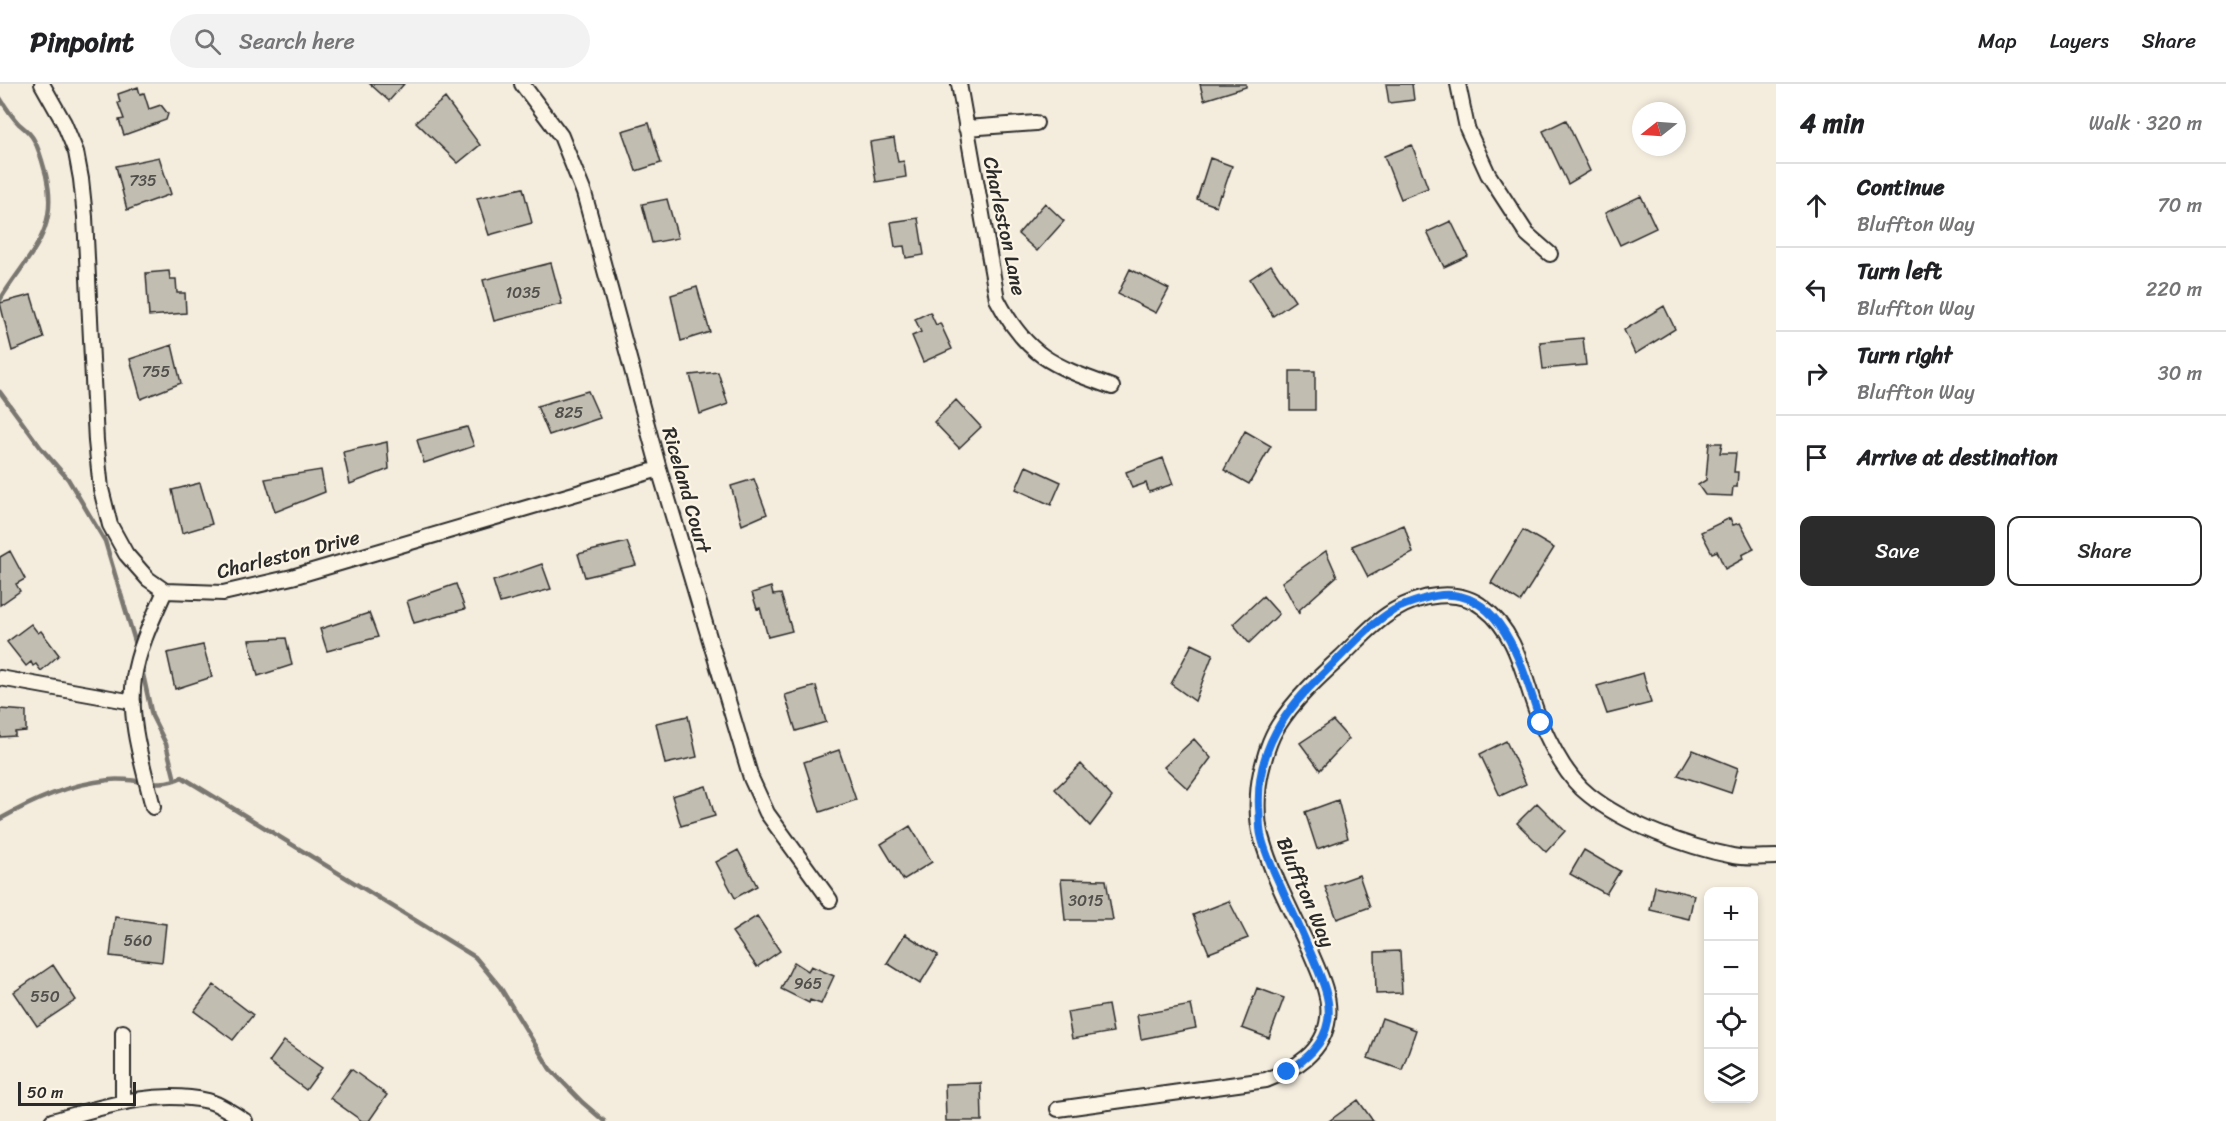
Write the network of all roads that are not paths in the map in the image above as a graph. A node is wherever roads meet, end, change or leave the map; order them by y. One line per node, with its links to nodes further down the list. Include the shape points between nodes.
1 (42, 84): 10 (street, via 76,152 81,179 96,441 107,516 126,554)
2 (522, 84): 9 (street, Riceland Court, via 561,136 580,184)
3 (959, 84): 6 (street, Charleston Lane)
4 (1458, 84): 7 (street, via 1467,128 1488,174 1527,234)
5 (1036, 123): 6 (street)
6 (966, 128): 8 (street, Charleston Lane, via 997,299 1008,320 1046,360)
7 (1550, 254)
8 (1112, 387)
9 (660, 470): 10 (street, Charleston Drive, via 292,577 223,593); 15 (street, Riceland Court, via 751,778 767,813)
10 (165, 591): 12 (street, via 139,658)
11 (0, 678): 12 (street)
12 (133, 702): 13 (street)
13 (153, 807)
14 (1776, 857): 18 (street, Bluffton Way, via 1735,857 1677,840 1651,831 1587,794 1566,769 1541,723 1520,661 1492,614 1481,605 1448,594 1410,603 1378,622 1312,684 1277,727 1265,753 1260,777 1260,834 1318,970 1329,1006 1328,1020 1315,1049 1287,1072 1266,1080)
15 (830, 900)
16 (123, 1032): 17 (street)
17 (123, 1102): 19 (street); 20 (street, via 149,1098 210,1101)
18 (1058, 1109)
19 (52, 1121)
20 (245, 1121)

